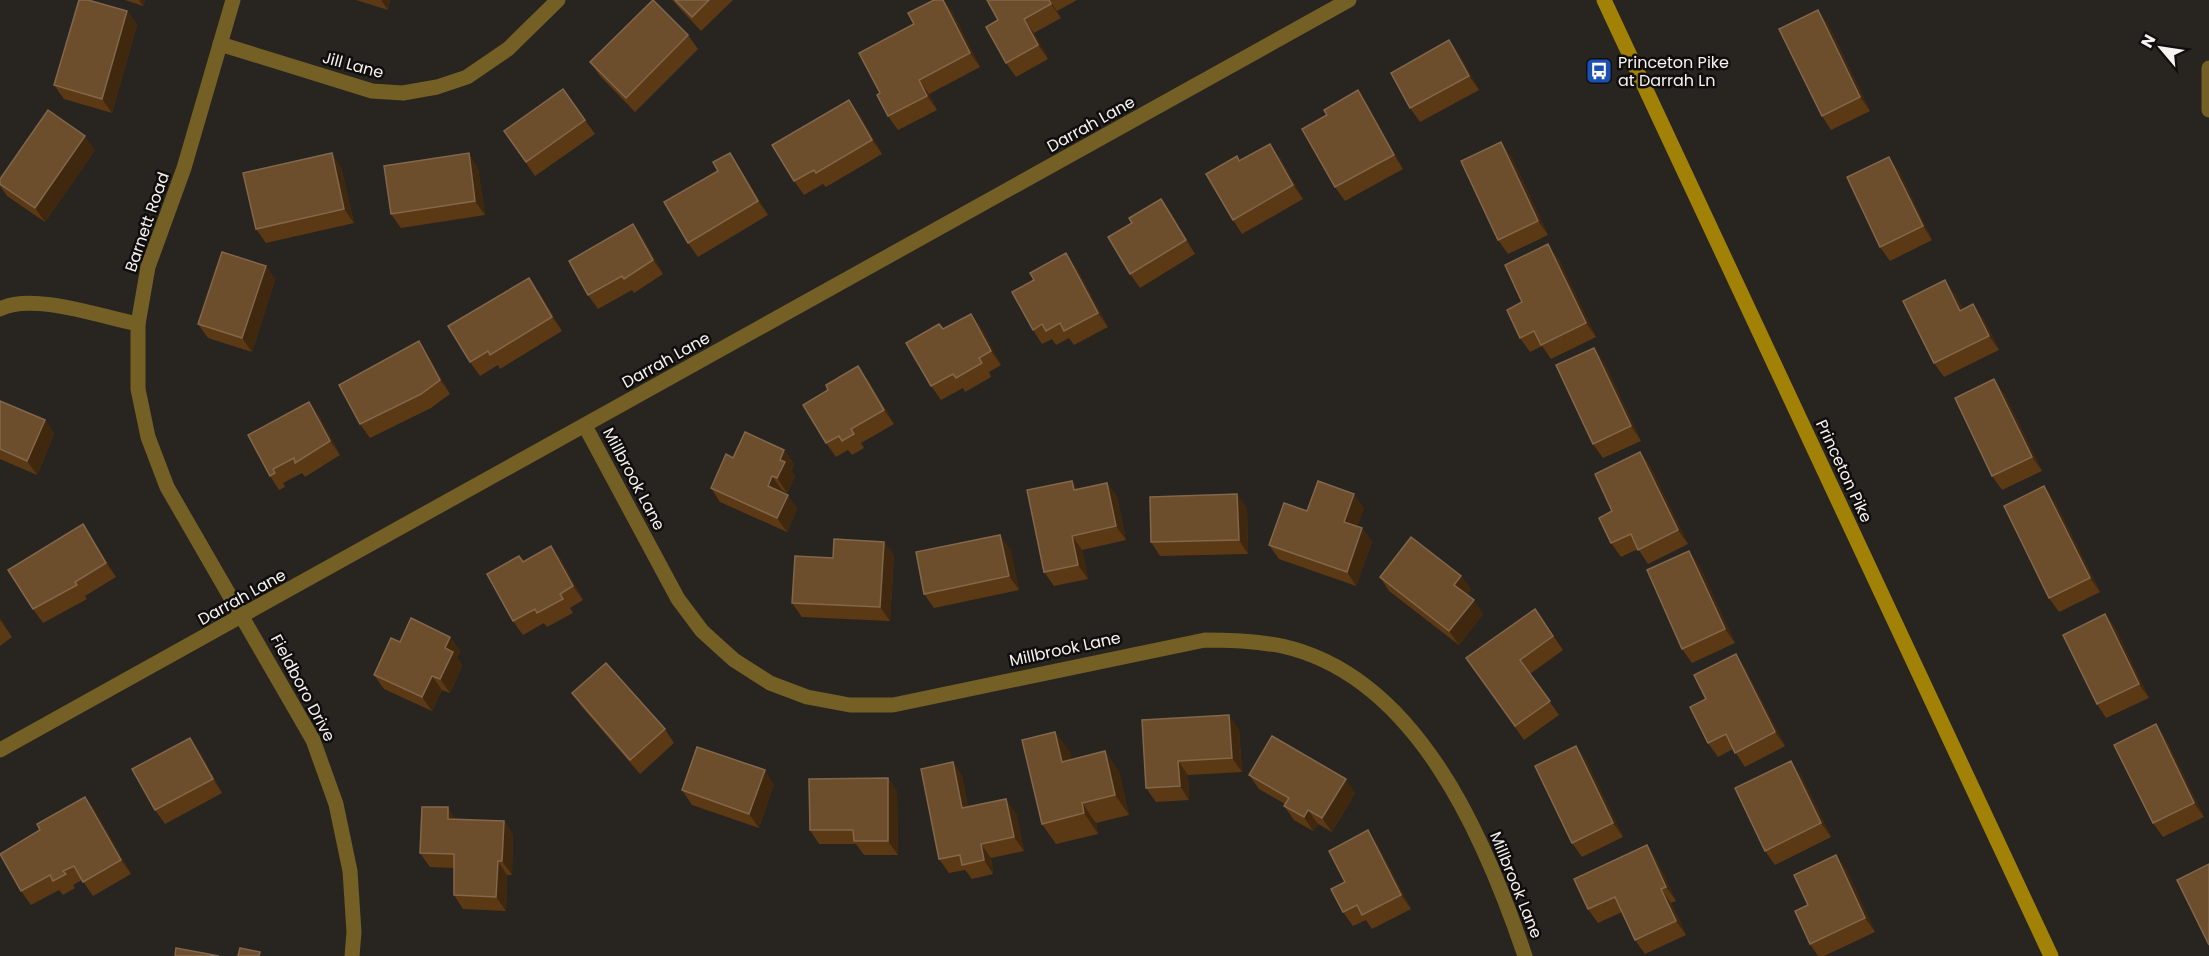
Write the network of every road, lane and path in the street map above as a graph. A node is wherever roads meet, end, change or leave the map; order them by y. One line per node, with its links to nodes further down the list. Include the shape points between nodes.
1 (233, 0): 5 (street, Barnett Road)
2 (558, 0): 5 (street, Jill Lane, via 508,49 476,71 437,87 403,93 372,91)
3 (1349, 0): 10 (street, Darrah Lane)
4 (1604, 0): 15 (main road, Princeton Pike)
5 (220, 44): 9 (street, Barnett Road, via 184,168 148,267)
6 (2209, 68): 7 (street)
7 (2209, 110)
8 (0, 309): 9 (street, via 32,302)
9 (138, 324): 11 (street, Barnett Road, via 138,389 148,437 167,487)
10 (585, 426): 11 (street, Darrah Lane); 14 (street, Millbrook Lane, via 678,599 702,631 734,660 770,683 807,697 850,705 893,705 1204,640 1242,640 1284,647 1327,663 1366,686 1404,720 1441,772 1485,853)
11 (243, 616): 12 (street, Darrah Lane); 13 (street, Fieldboro Drive, via 313,740 336,804 350,872)
12 (0, 750)
13 (352, 956)
14 (1525, 956)
15 (2051, 956)

